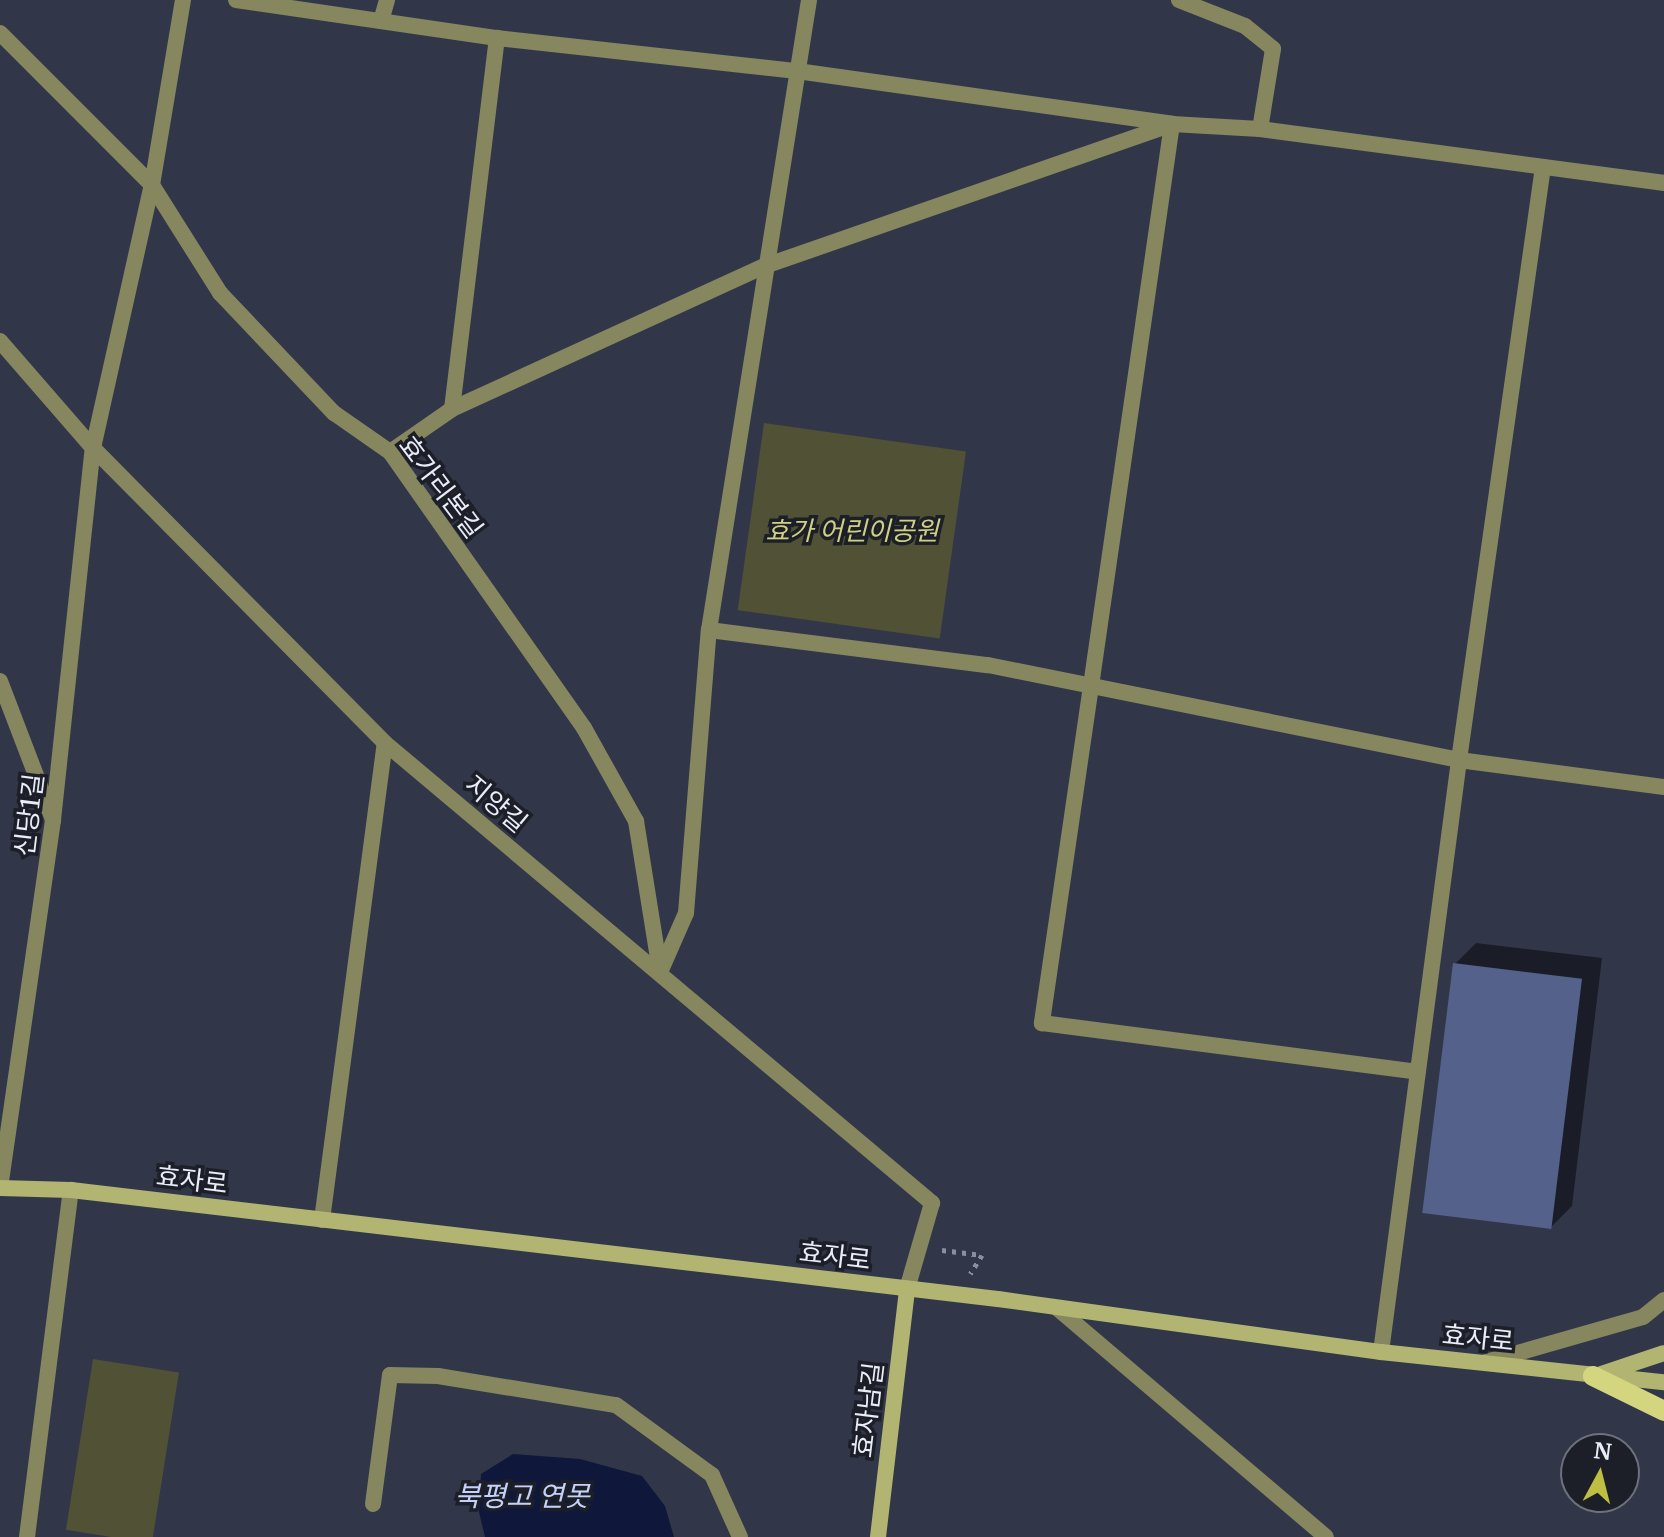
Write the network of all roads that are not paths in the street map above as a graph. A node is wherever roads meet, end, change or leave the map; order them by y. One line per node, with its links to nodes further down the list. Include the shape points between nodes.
1 (183, 0): 14 (street, 신당1길)
2 (236, 0): 6 (street)
3 (387, 0): 6 (street)
4 (809, 0): 9 (street)
5 (1179, 0): 11 (street, via 1245,26 1273,49)
6 (381, 21): 8 (street)
7 (0, 33): 14 (street, 효가리본길)
8 (497, 38): 9 (street); 17 (street)
9 (797, 71): 10 (street); 15 (street)
10 (1172, 124): 11 (street); 15 (street); 22 (street)
11 (1260, 129): 12 (street)
12 (1543, 167): 13 (street); 24 (street)
13 (1664, 183)
14 (152, 185): 18 (street, 신당1길); 19 (street, 효가리본길, via 220,293 334,413)
15 (765, 266): 17 (street); 20 (street)
16 (0, 341): 18 (street, 지양길)
17 (452, 409): 19 (street)
18 (93, 448): 23 (street, 지양길); 26 (street, 신당1길)
19 (390, 452): 27 (street, 효가리본길, via 584,728 636,821)
20 (709, 630): 22 (street, via 944,657); 27 (street, via 686,913)
21 (0, 681): 26 (street)
22 (1091, 686): 24 (street); 28 (street, via 1042,1023)
23 (385, 743): 27 (street, 지양길); 31 (street)
24 (1459, 760): 25 (street); 28 (street)
25 (1664, 787)
26 (53, 820): 29 (street, 신당1길)
27 (660, 971): 32 (street, 지양길, via 932,1203)
28 (1418, 1072): 35 (street)
29 (0, 1188): 30 (street, 효자로)
30 (71, 1190): 31 (street, 효자로); 42 (street)
31 (322, 1220): 32 (street, 효자로)
32 (907, 1289): 34 (street, 효자로); 44 (street, 효자남길)
33 (1664, 1300): 37 (street, via 1643,1317)
34 (1057, 1308): 35 (street, 효자로); 45 (street)
35 (1381, 1352): 37 (street, 효자로)
36 (1664, 1353): 38 (street)
37 (1483, 1363): 38 (street, 효자로)
38 (1593, 1376): 39 (street, 효자로); 40 (main road)
39 (1664, 1382)
40 (1664, 1411)
41 (373, 1504): 43 (street, via 390,1375 438,1376 616,1405 712,1475)
42 (27, 1537)
43 (740, 1537)
44 (878, 1537)
45 (1326, 1537)

